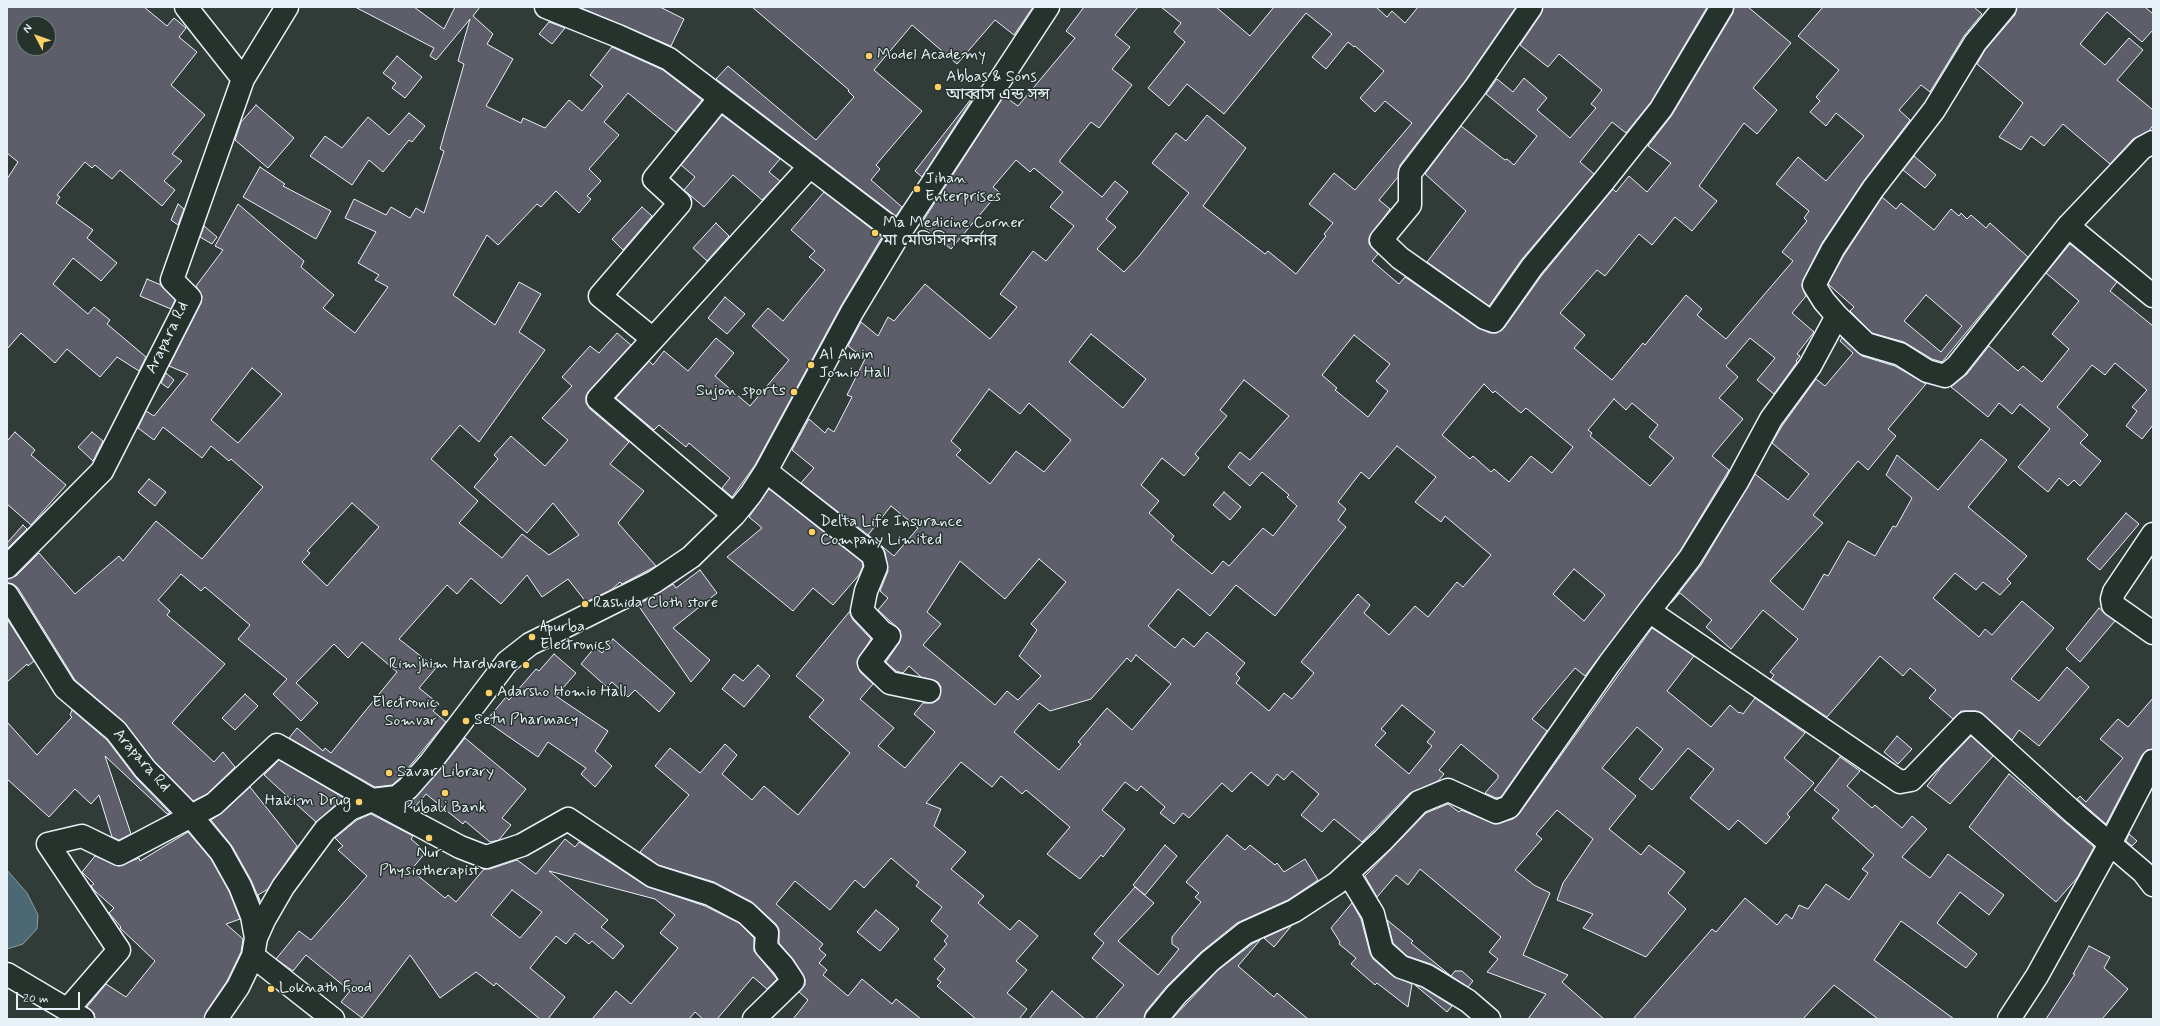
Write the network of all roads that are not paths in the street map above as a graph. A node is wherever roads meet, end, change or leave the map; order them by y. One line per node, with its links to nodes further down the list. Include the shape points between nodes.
1 (186, 7): 8 (street)
2 (287, 7): 8 (street)
3 (546, 7): 9 (street, via 668,59)
4 (1048, 7): 13 (street)
5 (1531, 7): 6 (street, via 1475,88 1410,173 1410,205 1381,240 1400,258 1485,318 1494,321 1532,267 1604,182 1661,109)
6 (1722, 7)
7 (2005, 7): 15 (street, via 1975,43 1934,110 1873,189 1833,249 1814,285)
8 (243, 79): 20 (street, Arapara Rd, via 172,280 190,298 102,471)
9 (720, 98): 11 (street); 16 (street, via 654,179 680,203 600,296)
10 (2153, 142): 12 (street, via 2142,148)
11 (810, 166): 13 (street); 16 (street)
12 (2068, 226): 14 (street); 15 (street, via 1957,366 1945,376 1927,371 1900,354 1866,344)
13 (900, 234): 17 (street, via 852,312)
14 (2153, 296)
15 (1837, 316): 22 (street, via 1810,366 1771,418 1737,482 1690,558)
16 (653, 339): 18 (street, via 598,399)
17 (766, 471): 18 (street); 24 (street, via 873,555 876,567 866,591 862,611 889,636 869,663 890,683)
18 (734, 515): 26 (street, via 691,557 654,582 530,644 507,662 408,788 397,797)
19 (2153, 534): 23 (street, via 2114,592 2112,599 2113,605)
20 (7, 567)
21 (7, 595): 27 (street, Arapara Rd, via 65,688 116,731 145,769)
22 (1649, 611): 28 (street, via 1900,782 1911,780 1966,723 1975,723); 29 (street, via 1509,807 1496,812 1448,790 1419,802)
23 (2153, 633)
24 (930, 691)
25 (2153, 761): 28 (street)
26 (372, 800): 27 (street, via 277,745 214,804); 31 (street, via 350,809 325,830 283,887); 36 (street, via 486,858 522,845 568,819 653,876 710,894 746,913 767,933 766,947 793,981)
27 (191, 816): 31 (street, Arapara Rd, via 221,852 240,886 252,916); 33 (street, via 119,854 82,836 48,844 119,950)
28 (2110, 844): 30 (street); 39 (street, via 2037,976)
29 (1348, 873): 37 (street, via 1294,911 1246,933 1210,961); 38 (street, via 1373,914 1382,950 1401,967 1427,976 1468,1001)
30 (2153, 884)
31 (255, 947): 34 (street, via 238,987); 35 (street)
32 (7, 974): 33 (street)
33 (76, 1014)
34 (216, 1019)
35 (333, 1019)
36 (754, 1019)
37 (1156, 1019)
38 (1489, 1019)
39 (2009, 1019)

